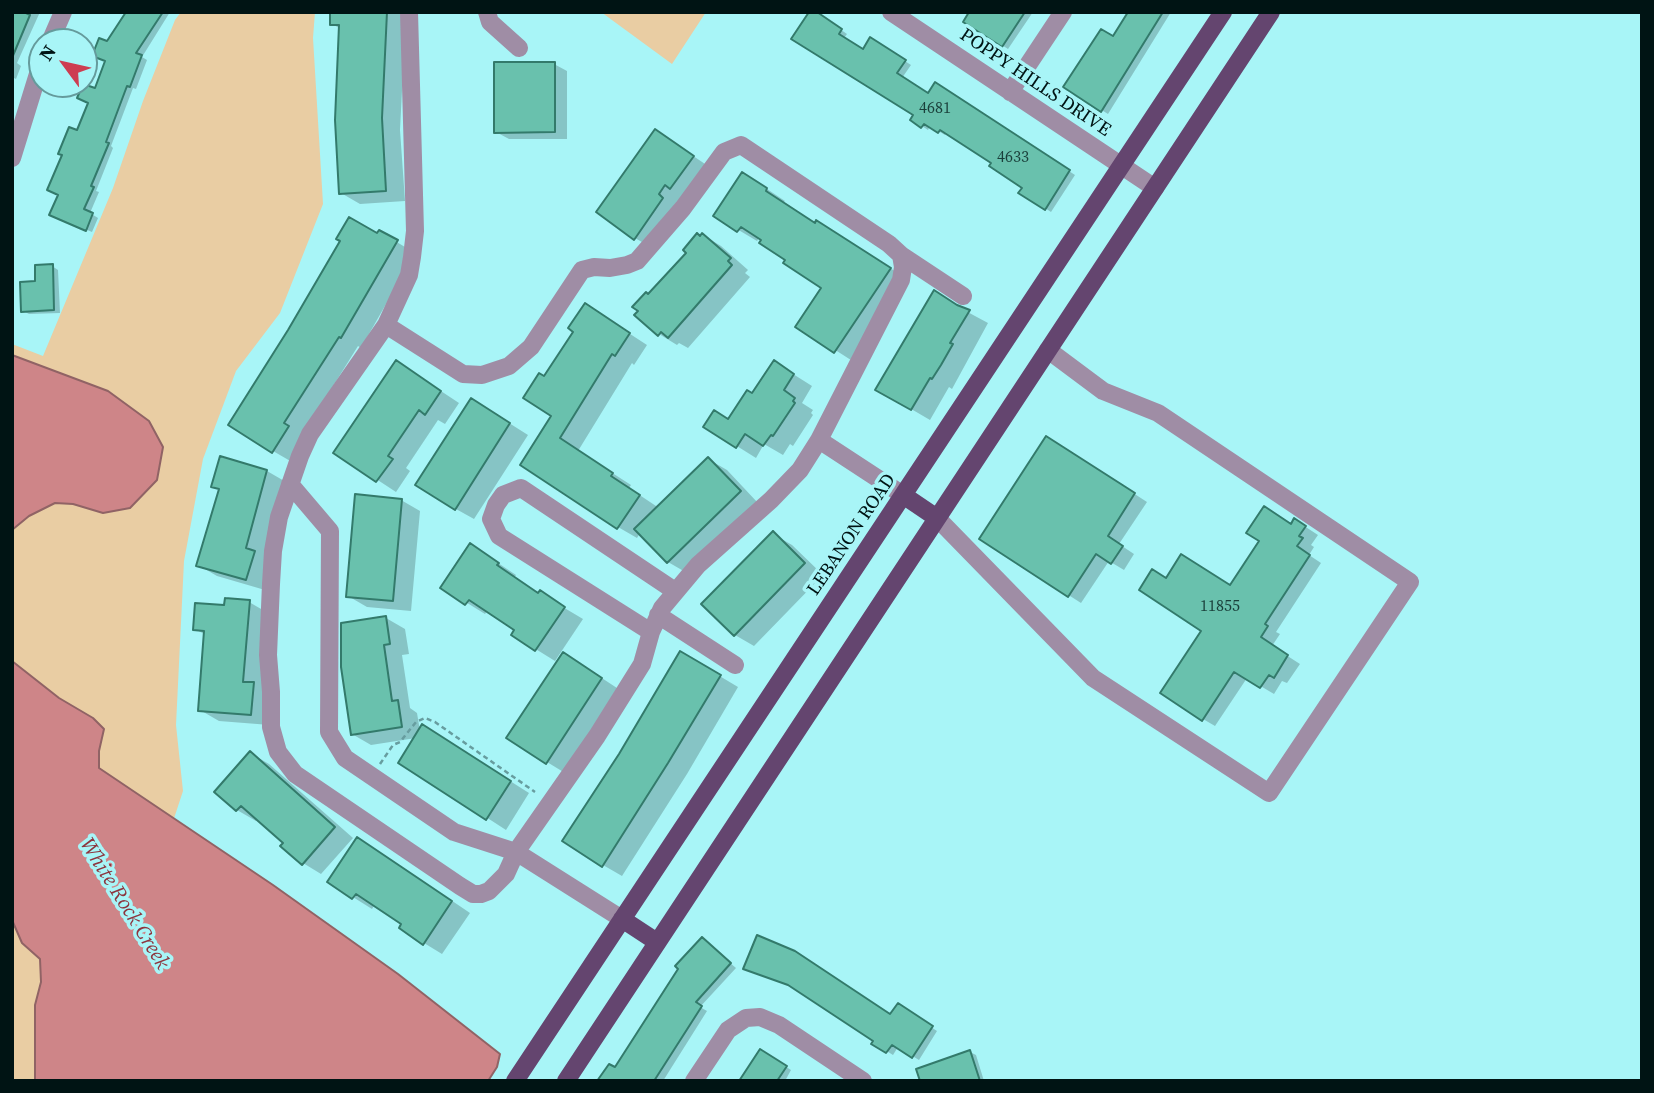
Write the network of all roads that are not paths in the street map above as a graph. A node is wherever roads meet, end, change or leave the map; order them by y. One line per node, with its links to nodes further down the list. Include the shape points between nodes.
1 (409, 12): 15 (street, via 415,231 408,275)
2 (487, 12): 7 (street, via 490,22)
3 (891, 12): 8 (street, POPPY HILLS DRIVE)
4 (1063, 12): 8 (street)
5 (1223, 12): 11 (main road, LEBANON ROAD)
6 (1271, 12): 12 (main road)
7 (519, 48)
8 (1010, 92): 11 (street, POPPY HILLS DRIVE)
9 (31, 98): 10 (street)
10 (12, 158)
11 (1121, 166): 12 (street, POPPY HILLS DRIVE); 19 (main road, LEBANON ROAD)
12 (1155, 188): 16 (main road)
13 (901, 255): 14 (street); 15 (street, via 741,145 724,152 637,261 582,270 531,347 509,366 482,375 463,374); 17 (street, via 901,280)
14 (963, 296)
15 (386, 325): 18 (street, via 310,434)
16 (1048, 351): 20 (main road); 20 (street, via 1103,391 1158,413 1410,582 1269,793 1093,678)
17 (818, 440): 19 (street); 21 (street, via 800,470)
18 (290, 484): 25 (street, via 330,531 329,732 345,758 454,832); 25 (street, via 275,539 271,584 268,655 271,727 278,752 303,780 473,894 489,891 498,883)
19 (903, 495): 20 (main road); 26 (main road, LEBANON ROAD)
20 (937, 518): 27 (main road)
21 (675, 591): 22 (street); 23 (street, via 521,488 503,495 496,505 491,519 499,536)
22 (658, 615): 23 (street); 24 (street)
23 (651, 632): 25 (street, via 642,664)
24 (735, 665)
25 (516, 852): 26 (street)
26 (622, 919): 27 (main road); 28 (main road, LEBANON ROAD)
27 (657, 942): 29 (main road)
28 (515, 1081)
29 (566, 1081)
30 (694, 1081): 31 (street, via 728,1030 746,1018 760,1017)
31 (863, 1081)

